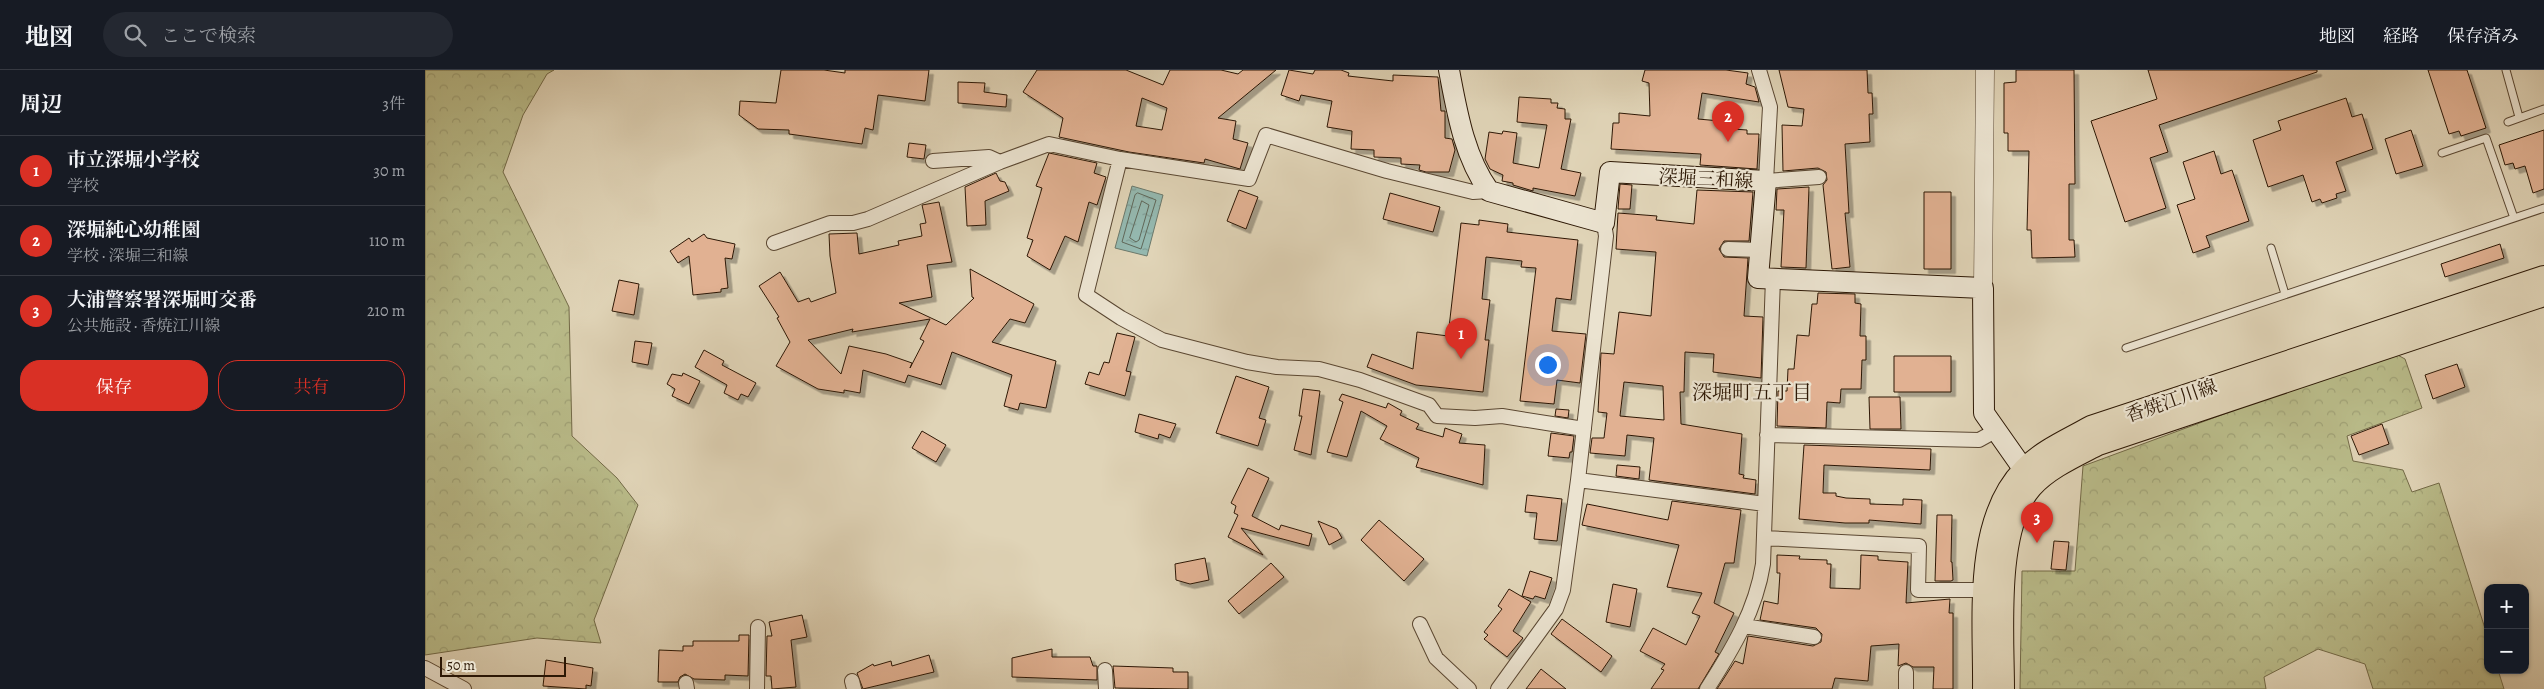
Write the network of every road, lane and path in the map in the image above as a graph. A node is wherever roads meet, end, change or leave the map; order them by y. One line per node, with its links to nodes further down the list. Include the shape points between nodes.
1 (1449, 70): 14 (main road, via 1466,145)
2 (1759, 70): 13 (street, via 1770,107)
3 (1985, 70): 24 (street)
4 (2506, 70): 6 (lane)
5 (2544, 109): 6 (lane)
6 (2519, 117): 7 (lane)
7 (2508, 122)
8 (2442, 153): 16 (lane, via 2486,138)
9 (1120, 159): 11 (street, via 1049,144); 14 (street, via 1249,179 1266,135 1406,176 1473,192); 28 (street, via 1086,295 1121,318 1162,340 1210,353 1277,367 1319,369 1360,380 1429,405 1437,416 1502,416)
10 (933, 161): 11 (street, via 989,157)
11 (1000, 162): 18 (street, via 868,219 830,224)
12 (1819, 177): 13 (street)
13 (1766, 181): 17 (main road, 深堀三和線, via 1610,172); 21 (main road, 深堀三和線)
14 (1489, 191): 17 (main road)
15 (2544, 208): 16 (lane)
16 (2514, 218): 25 (lane)
17 (1604, 223): 28 (street, via 1606,236)
18 (774, 243)
19 (2271, 248): 25 (lane)
20 (1728, 249): 21 (street)
21 (1760, 250): 23 (main road, 深堀三和線, via 1758,278)
22 (2544, 276): 31 (main road, 香焼江川線, via 2091,428 2051,449)
23 (1773, 278): 24 (main road); 30 (street)
24 (1978, 288): 29 (main road, via 1985,413)
25 (2285, 294): 27 (lane)
26 (2544, 295): 51 (main road, 香焼江川線, via 2098,444 2041,478 2023,498 2008,540 2004,573)
27 (2125, 348)
28 (1584, 429): 32 (street)
29 (1997, 430): 30 (street, via 1979,440); 31 (main road)
30 (1767, 435): 33 (street)
31 (2024, 470): 35 (main road, 香焼江川線, via 2003,499 1995,517)
32 (1578, 480): 33 (street); 47 (street, via 1563,590 1556,609)
33 (1765, 504): 34 (street)
34 (1764, 538): 35 (street, via 1919,546 1918,590); 37 (street, via 1759,588)
35 (1985, 590): 50 (main road, 香焼江川線)
36 (1420, 624): 46 (street, via 1436,658)
37 (1743, 626): 39 (street); 48 (street)
38 (758, 628): 44 (street)
39 (1814, 637)
40 (425, 668): 43 (street)
41 (1105, 670): 45 (street)
42 (1906, 672): 49 (street)
43 (464, 689)
44 (757, 689)
45 (1106, 689)
46 (1469, 689)
47 (1498, 689)
48 (1707, 689)
49 (1906, 689)
50 (1984, 689)
51 (2003, 689)

